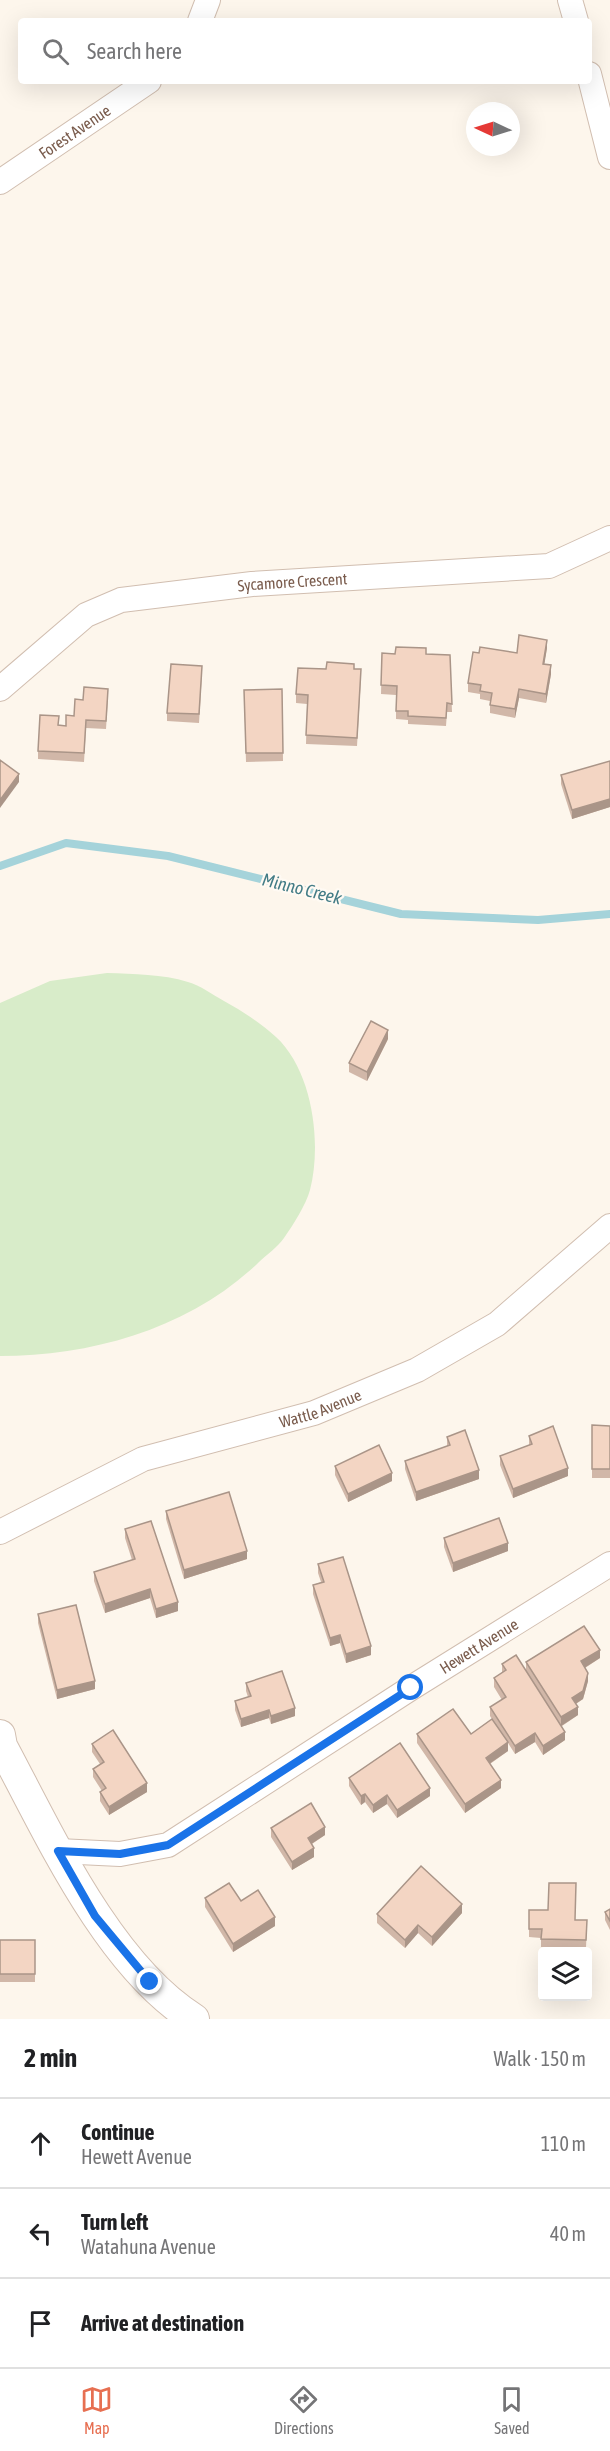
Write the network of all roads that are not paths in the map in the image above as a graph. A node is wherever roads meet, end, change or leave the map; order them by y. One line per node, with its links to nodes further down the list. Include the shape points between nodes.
1 (207, 0): 3 (street)
2 (570, 0): 4 (street)
3 (201, 18)
4 (575, 18)
5 (145, 84): 8 (street, Forest Avenue)
6 (592, 84): 7 (street)
7 (610, 158)
8 (0, 182)
9 (610, 538): 10 (street, Sycamore Crescent, via 549,566 252,584 121,600 86,615)
10 (0, 689)
11 (610, 1226): 12 (street, Wattle Avenue, via 497,1324 417,1370 314,1413 143,1459)
12 (0, 1532)
13 (610, 1564): 15 (street, Hewett Avenue, via 168,1845 120,1854)
14 (0, 1735): 15 (street, via 2,1746)
15 (58, 1851): 16 (street, via 95,1916 150,1982)
16 (194, 2019)

